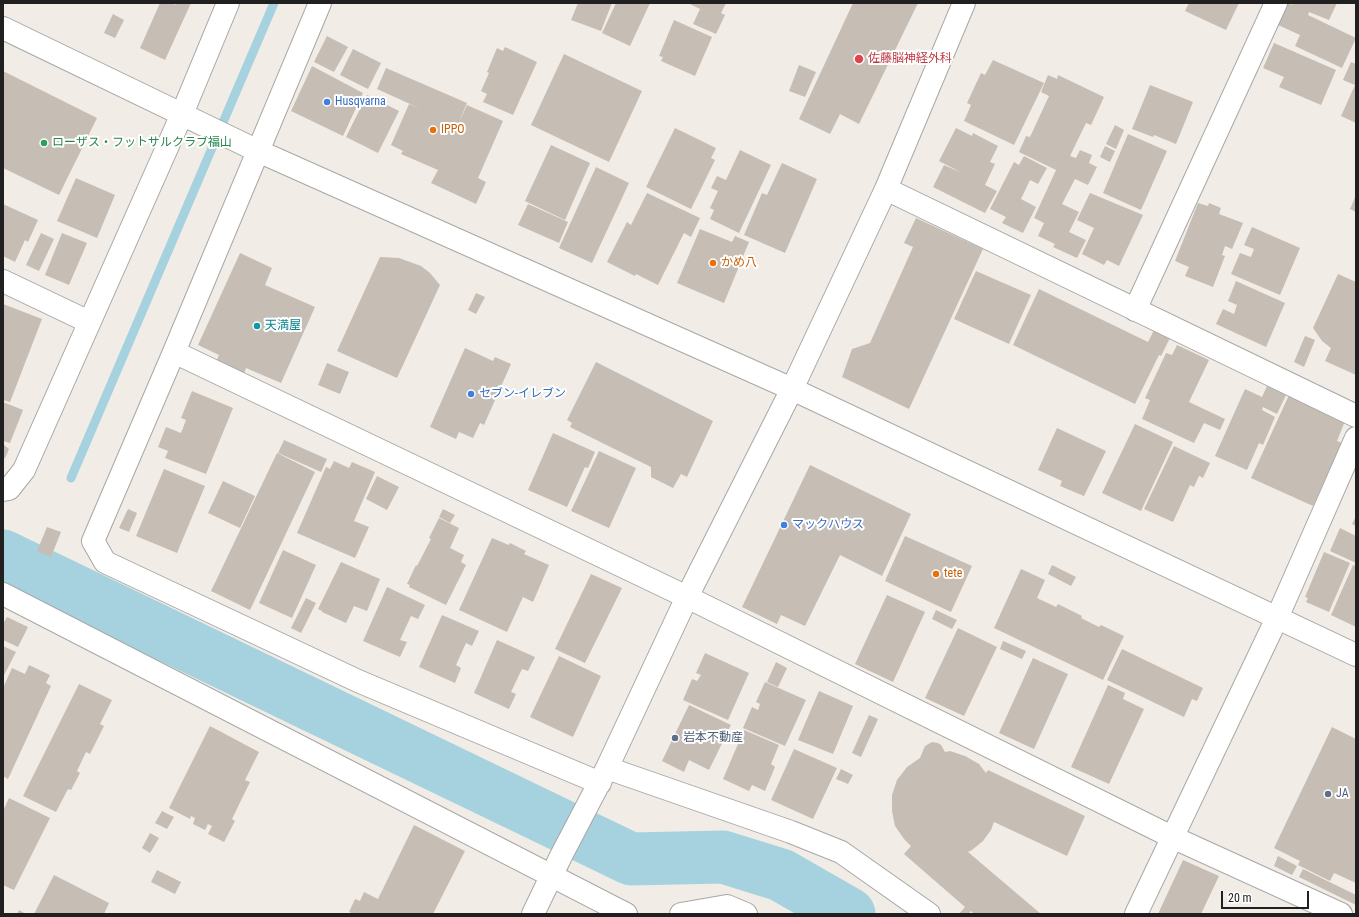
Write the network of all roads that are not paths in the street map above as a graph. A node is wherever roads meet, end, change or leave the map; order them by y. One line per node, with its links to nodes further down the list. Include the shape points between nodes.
1 (228, 3): 6 (street)
2 (320, 3): 7 (street)
3 (964, 3): 8 (street)
4 (1276, 3): 10 (street)
5 (3, 28): 6 (street)
6 (182, 114): 7 (street); 11 (street)
7 (251, 148): 12 (street); 13 (street)
8 (886, 189): 10 (street); 13 (street)
9 (3, 281): 11 (street)
10 (1136, 310): 14 (street)
11 (89, 322): 16 (street, via 24,470 9,489)
12 (174, 352): 18 (street); 21 (street, via 93,541 105,562 358,681)
13 (792, 389): 18 (street); 19 (street)
14 (1356, 416)
15 (1356, 438): 19 (street)
16 (3, 490)
17 (3, 594): 23 (street)
18 (688, 597): 21 (street); 22 (street)
19 (1276, 618): 20 (street); 22 (street)
20 (1356, 656)
21 (600, 782): 23 (street); 28 (street, via 791,832 841,852)
22 (1172, 837): 29 (street); 30 (street)
23 (557, 865): 24 (street); 25 (street)
24 (533, 914)
25 (626, 914)
26 (681, 914): 27 (street, via 727,906)
27 (746, 914)
28 (929, 914)
29 (1136, 914)
30 (1341, 914)

